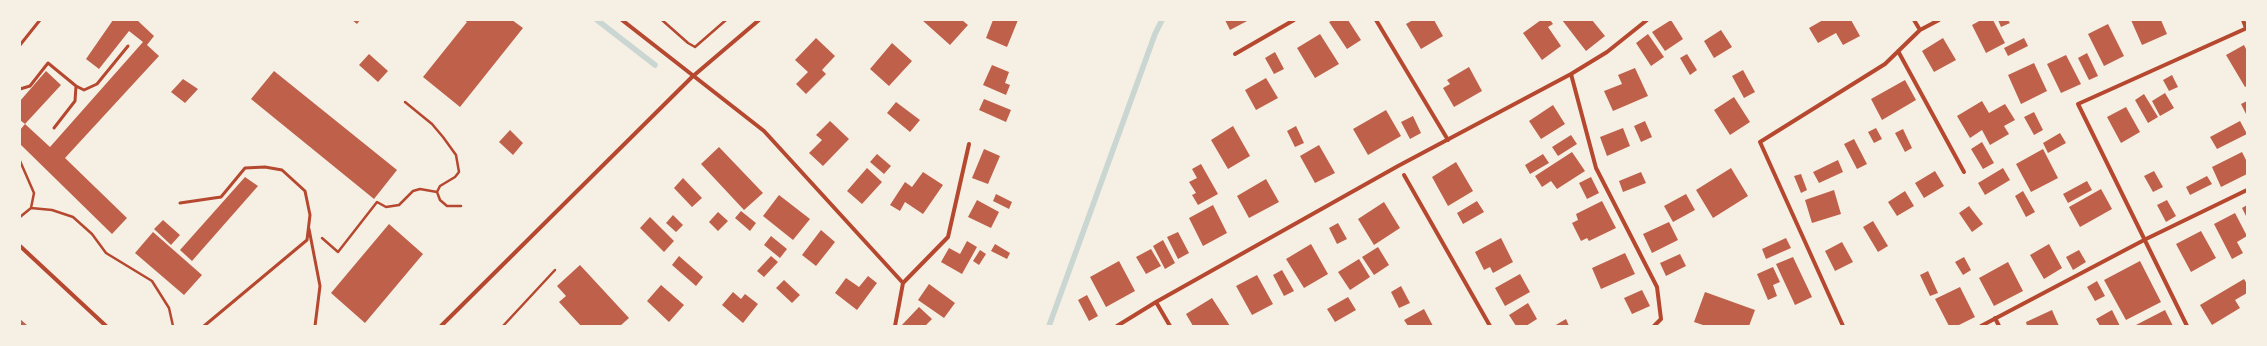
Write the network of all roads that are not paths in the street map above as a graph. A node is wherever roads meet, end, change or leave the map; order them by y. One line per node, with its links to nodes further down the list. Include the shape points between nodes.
1 (40, 20): 12 (lane)
2 (622, 20): 17 (street)
3 (759, 20): 17 (street)
4 (1294, 20): 15 (street)
5 (1376, 20): 21 (street)
6 (1647, 20): 16 (street, via 1607,52)
7 (1914, 20): 11 (street)
8 (1939, 20): 11 (street)
9 (2243, 20): 10 (street)
10 (2247, 28): 28 (street, via 2078,104)
11 (1920, 30): 14 (street)
12 (20, 45)
13 (128, 46): 18 (lane, via 97,84 84,90)
14 (1898, 51): 23 (street); 42 (street, via 1885,64 1760,142)
15 (1235, 54)
16 (1571, 74): 21 (street); 41 (street, via 1596,168 1657,286 1661,319)
17 (692, 77): 30 (street, via 764,131); 36 (street)
18 (76, 86): 19 (lane, via 48,64 30,86); 20 (lane, via 75,101)
19 (20, 89)
20 (54, 128)
21 (1448, 140): 31 (street)
22 (969, 144): 30 (street, via 948,237)
23 (1964, 172)
24 (1404, 175): 40 (street)
25 (2247, 190): 28 (street)
26 (180, 203): 27 (lane, via 221,197 245,168 264,167 282,170 305,191 310,215)
27 (309, 226): 34 (lane, via 306,240); 35 (lane, via 320,286)
28 (2146, 239): 32 (street); 45 (street)
29 (20, 246): 33 (street)
30 (903, 283): 37 (street)
31 (1156, 302): 38 (street); 39 (street)
32 (1995, 318): 43 (street); 44 (street)
33 (106, 326)
34 (204, 326)
35 (315, 326)
36 (441, 326)
37 (895, 326)
38 (1117, 326)
39 (1170, 326)
40 (1490, 326)
41 (1654, 326)
42 (1843, 326)
43 (1980, 326)
44 (1999, 326)
45 (2187, 326)

